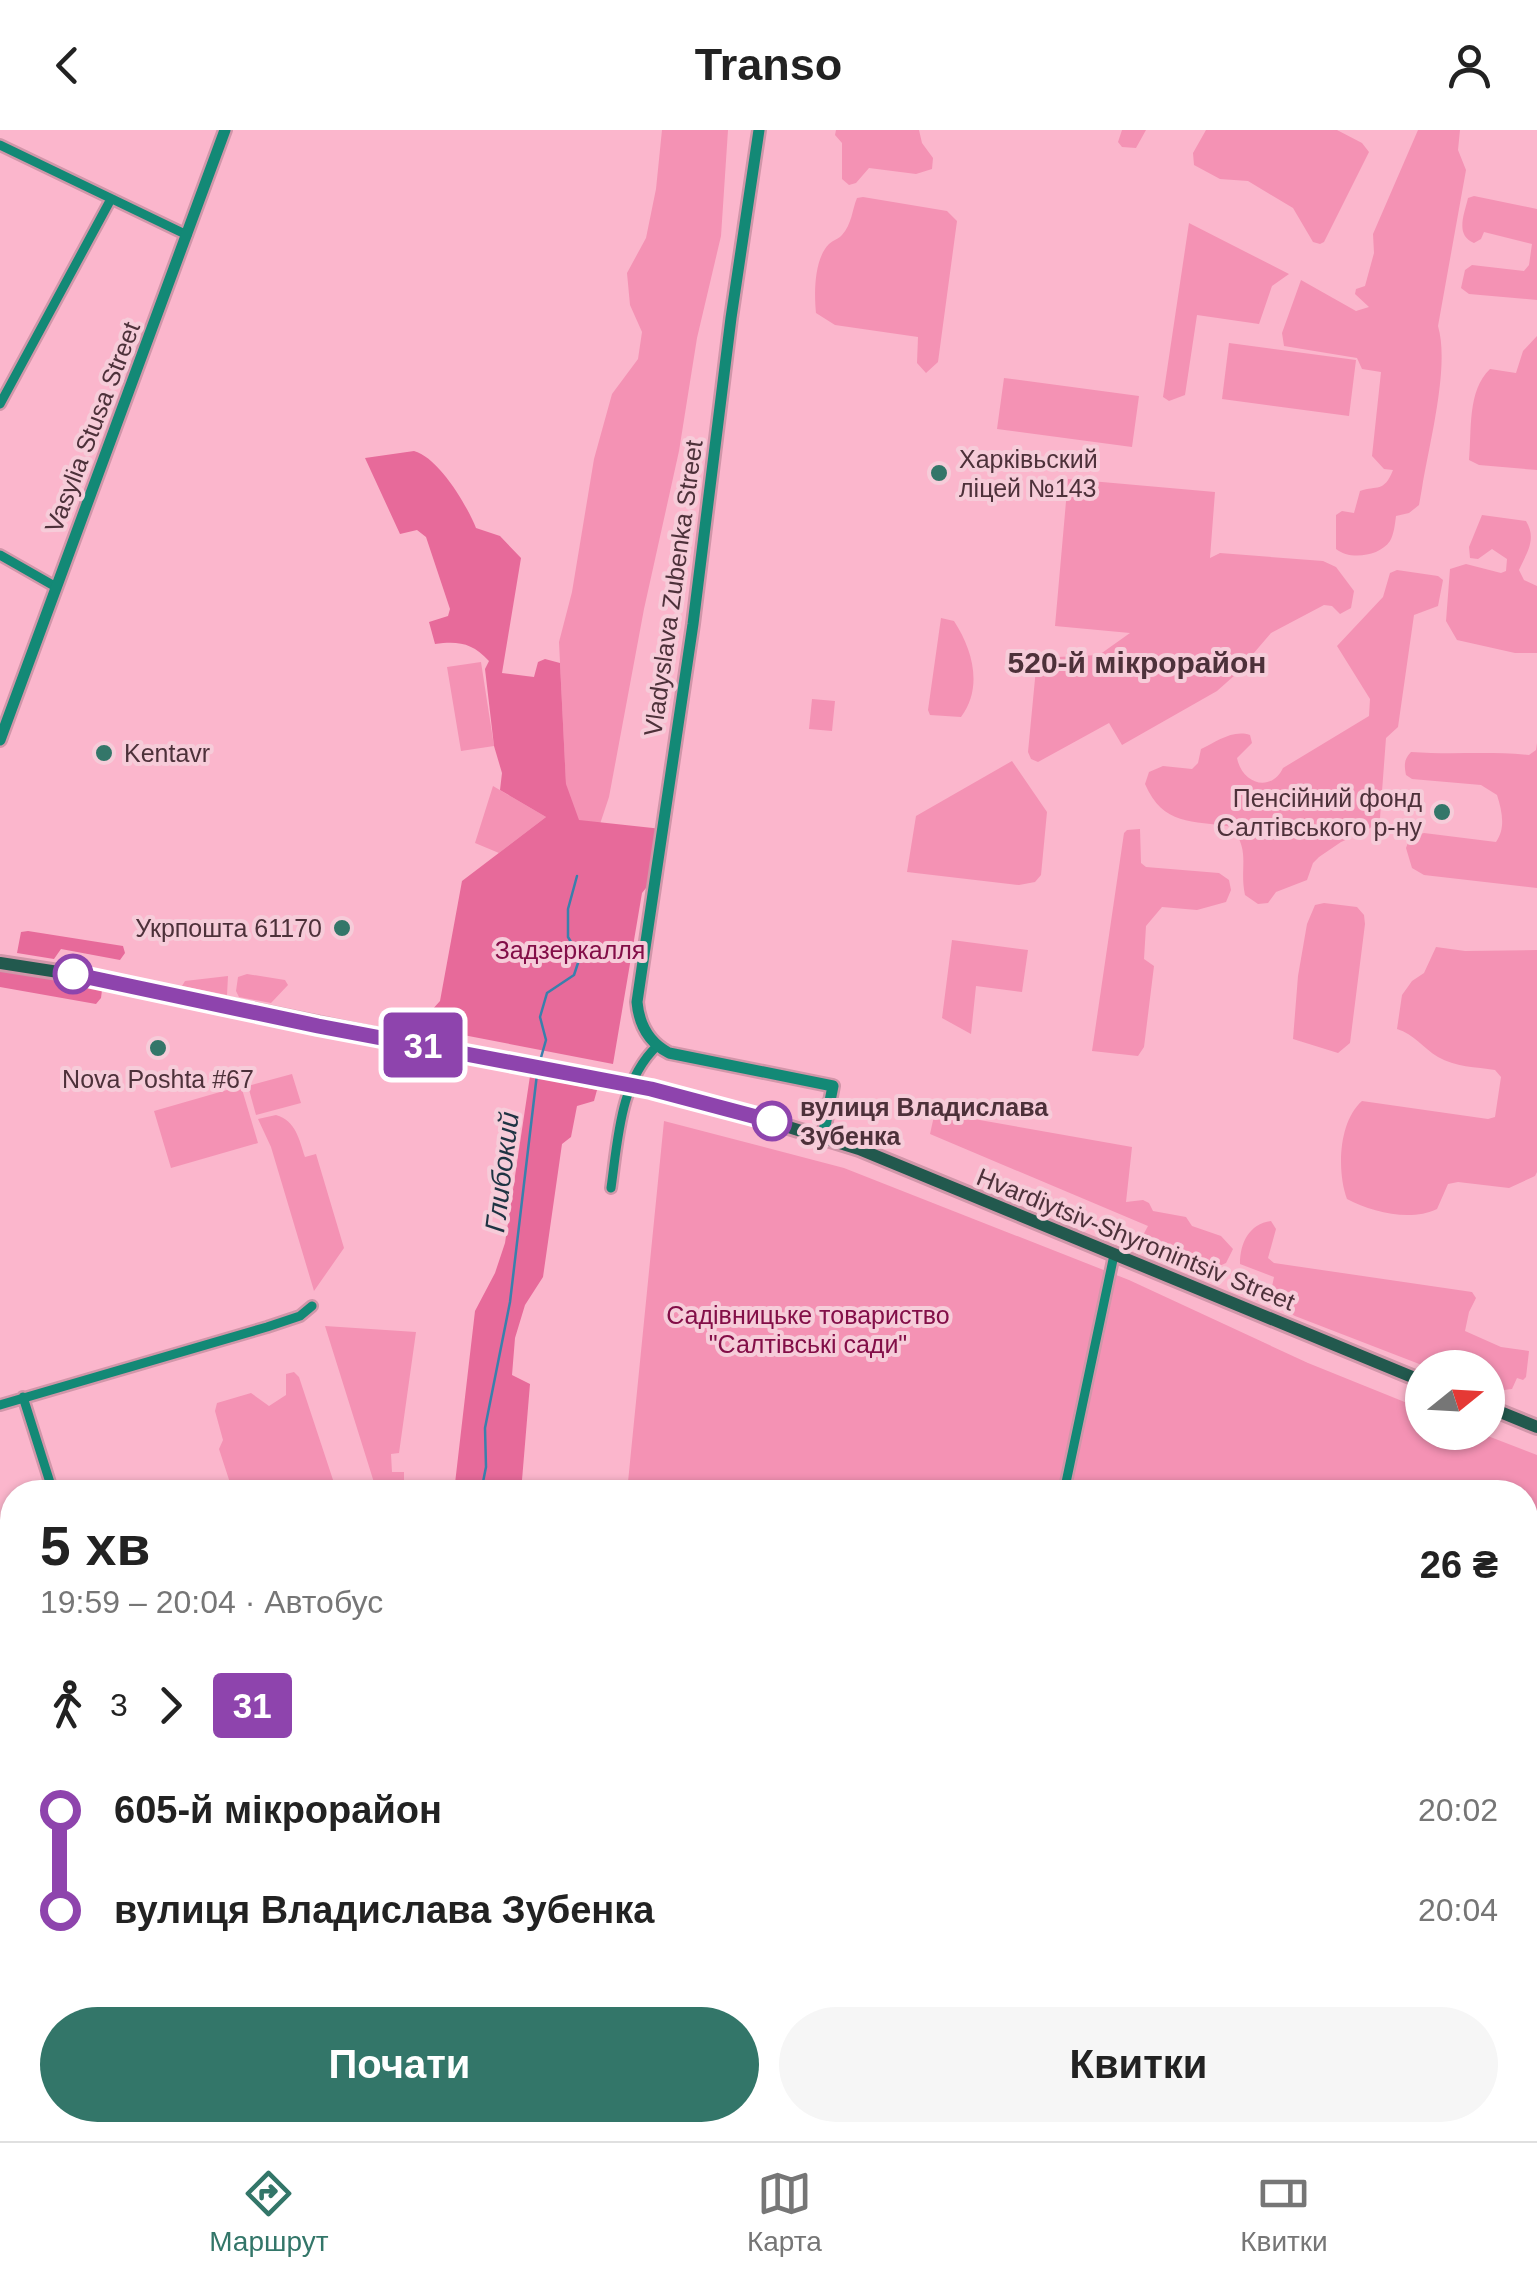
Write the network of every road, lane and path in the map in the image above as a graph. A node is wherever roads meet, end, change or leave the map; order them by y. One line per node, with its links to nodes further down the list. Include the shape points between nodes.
1 (225, 130): 5 (street, Vasylia Stusa Street)
2 (759, 130): 11 (street, Vladyslava Zubenka Street, via 636,1002)
3 (0, 145): 4 (street)
4 (111, 199): 5 (street); 6 (street)
5 (187, 234): 8 (street, Vasylia Stusa Street)
6 (0, 404)
7 (0, 556): 8 (street)
8 (56, 586): 9 (street, Vasylia Stusa Street)
9 (0, 740)
10 (0, 963): 12 (main road, Hvardiytsiv-Shyronintsiv Street, bridge, via 651,1089)
11 (657, 1046): 12 (street, via 678,1056 834,1086); 13 (street, via 632,1078)
12 (823, 1136): 14 (main road, Hvardiytsiv-Shyronintsiv Street)
13 (611, 1188)
14 (1114, 1256): 16 (main road, Hvardiytsiv-Shyronintsiv Street); 22 (street)
15 (312, 1306): 17 (street, via 268,1327)
16 (1405, 1374)
17 (23, 1398): 18 (street); 21 (street)
18 (0, 1405)
19 (1505, 1414): 20 (main road)
20 (1537, 1426)
21 (49, 1480)
22 (1067, 1480)

